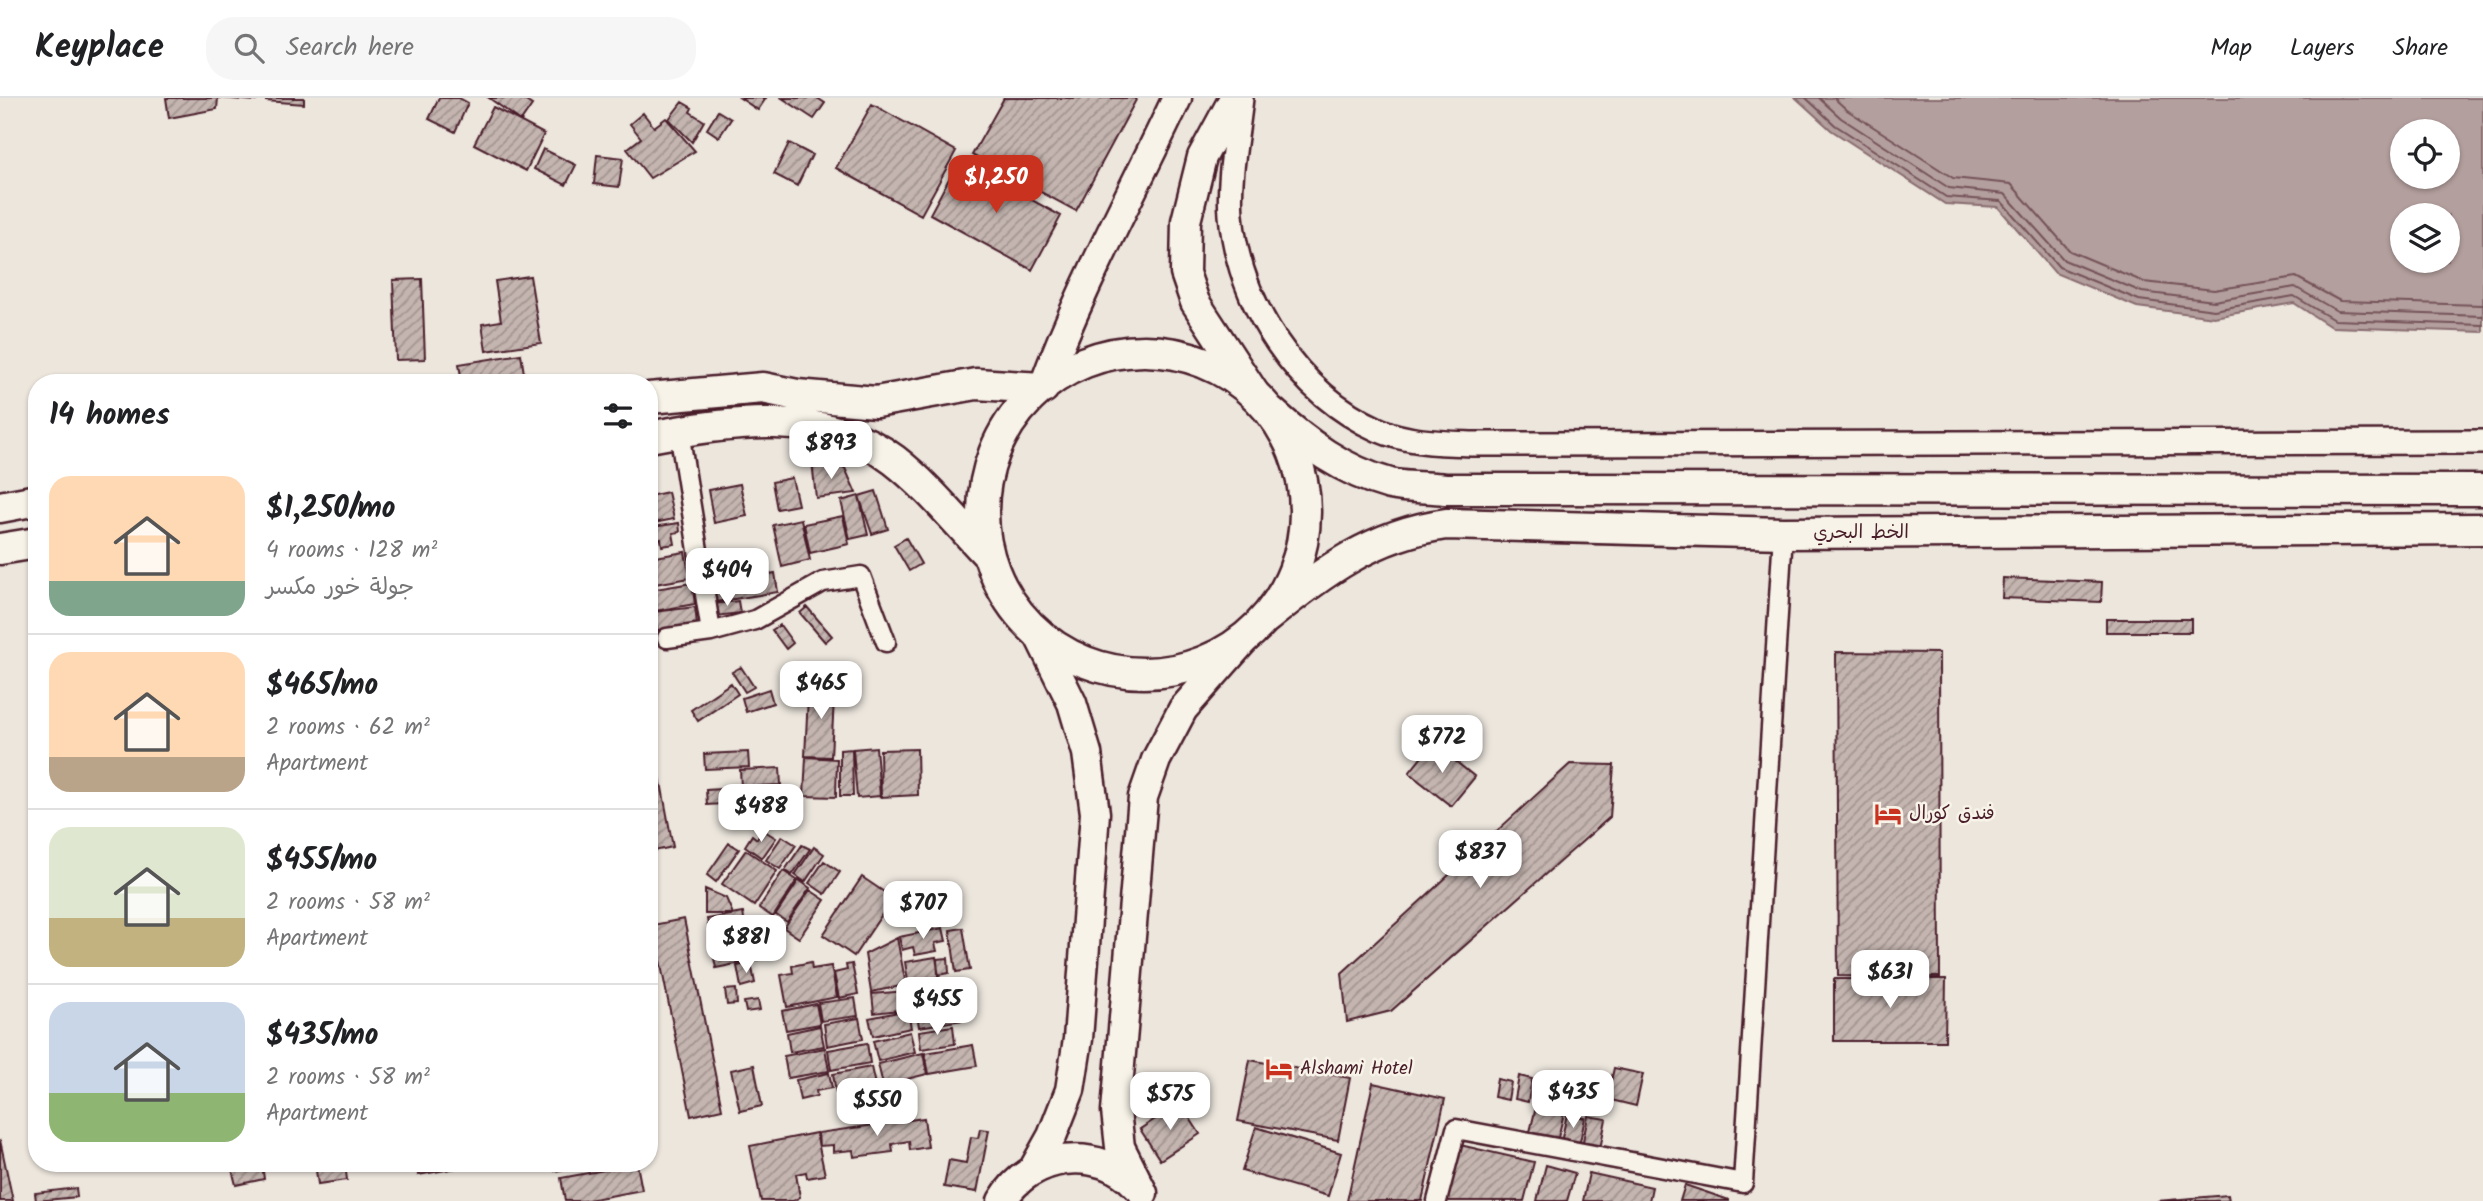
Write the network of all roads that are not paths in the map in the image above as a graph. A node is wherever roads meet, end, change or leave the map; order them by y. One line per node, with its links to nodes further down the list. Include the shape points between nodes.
1 (1177, 98): 4 (main road, via 1069,319)
2 (1234, 98): 6 (main road, via 1202,157 1186,221 1185,273 1195,302)
3 (1241, 98): 9 (street, via 1231,215 1249,286 1262,317 1300,372 1350,415 1381,432 1474,444)
4 (1043, 388): 5 (highway, via 976,384 876,402 763,388); 6 (highway, via 1062,374 1105,356 1151,351 1217,368); 17 (highway, via 1012,422 991,464 984,510)
5 (658, 397)
6 (1262, 403): 10 (highway, via 1309,446 1346,467 1391,484 1445,489); 18 (highway, via 1293,449 1305,514 1298,559 1279,600)
7 (680, 431): 8 (highway); 17 (highway, via 733,422 777,423 820,429 866,444 894,460); 19 (street)
8 (658, 435)
9 (2483, 442)
10 (2483, 490)
11 (28, 502): 12 (highway)
12 (0, 507)
13 (2483, 529): 14 (highway, الخط البحري)
14 (1783, 533): 18 (highway, الخط البحري, via 1420,527 1346,557); 26 (street, via 1743,1183 1456,1129)
15 (28, 544): 16 (highway)
16 (0, 549)
17 (989, 556): 20 (highway, الخط البحري, via 1008,598)
18 (1258, 626): 20 (highway, الخط البحري, via 1211,659 1143,674 1087,663); 24 (main road, via 1183,709 1143,797 1116,1111 1120,1147)
19 (711, 632): 21 (street); 22 (street, via 755,620 823,582 861,576)
20 (1038, 634): 23 (main road, via 1072,704 1087,753 1095,813 1070,1090)
21 (667, 638)
22 (886, 642)
23 (1033, 1170): 24 (main road, via 1066,1159 1101,1162); 25 (main road)
24 (1148, 1198)
25 (1002, 1201)
26 (1437, 1201)

